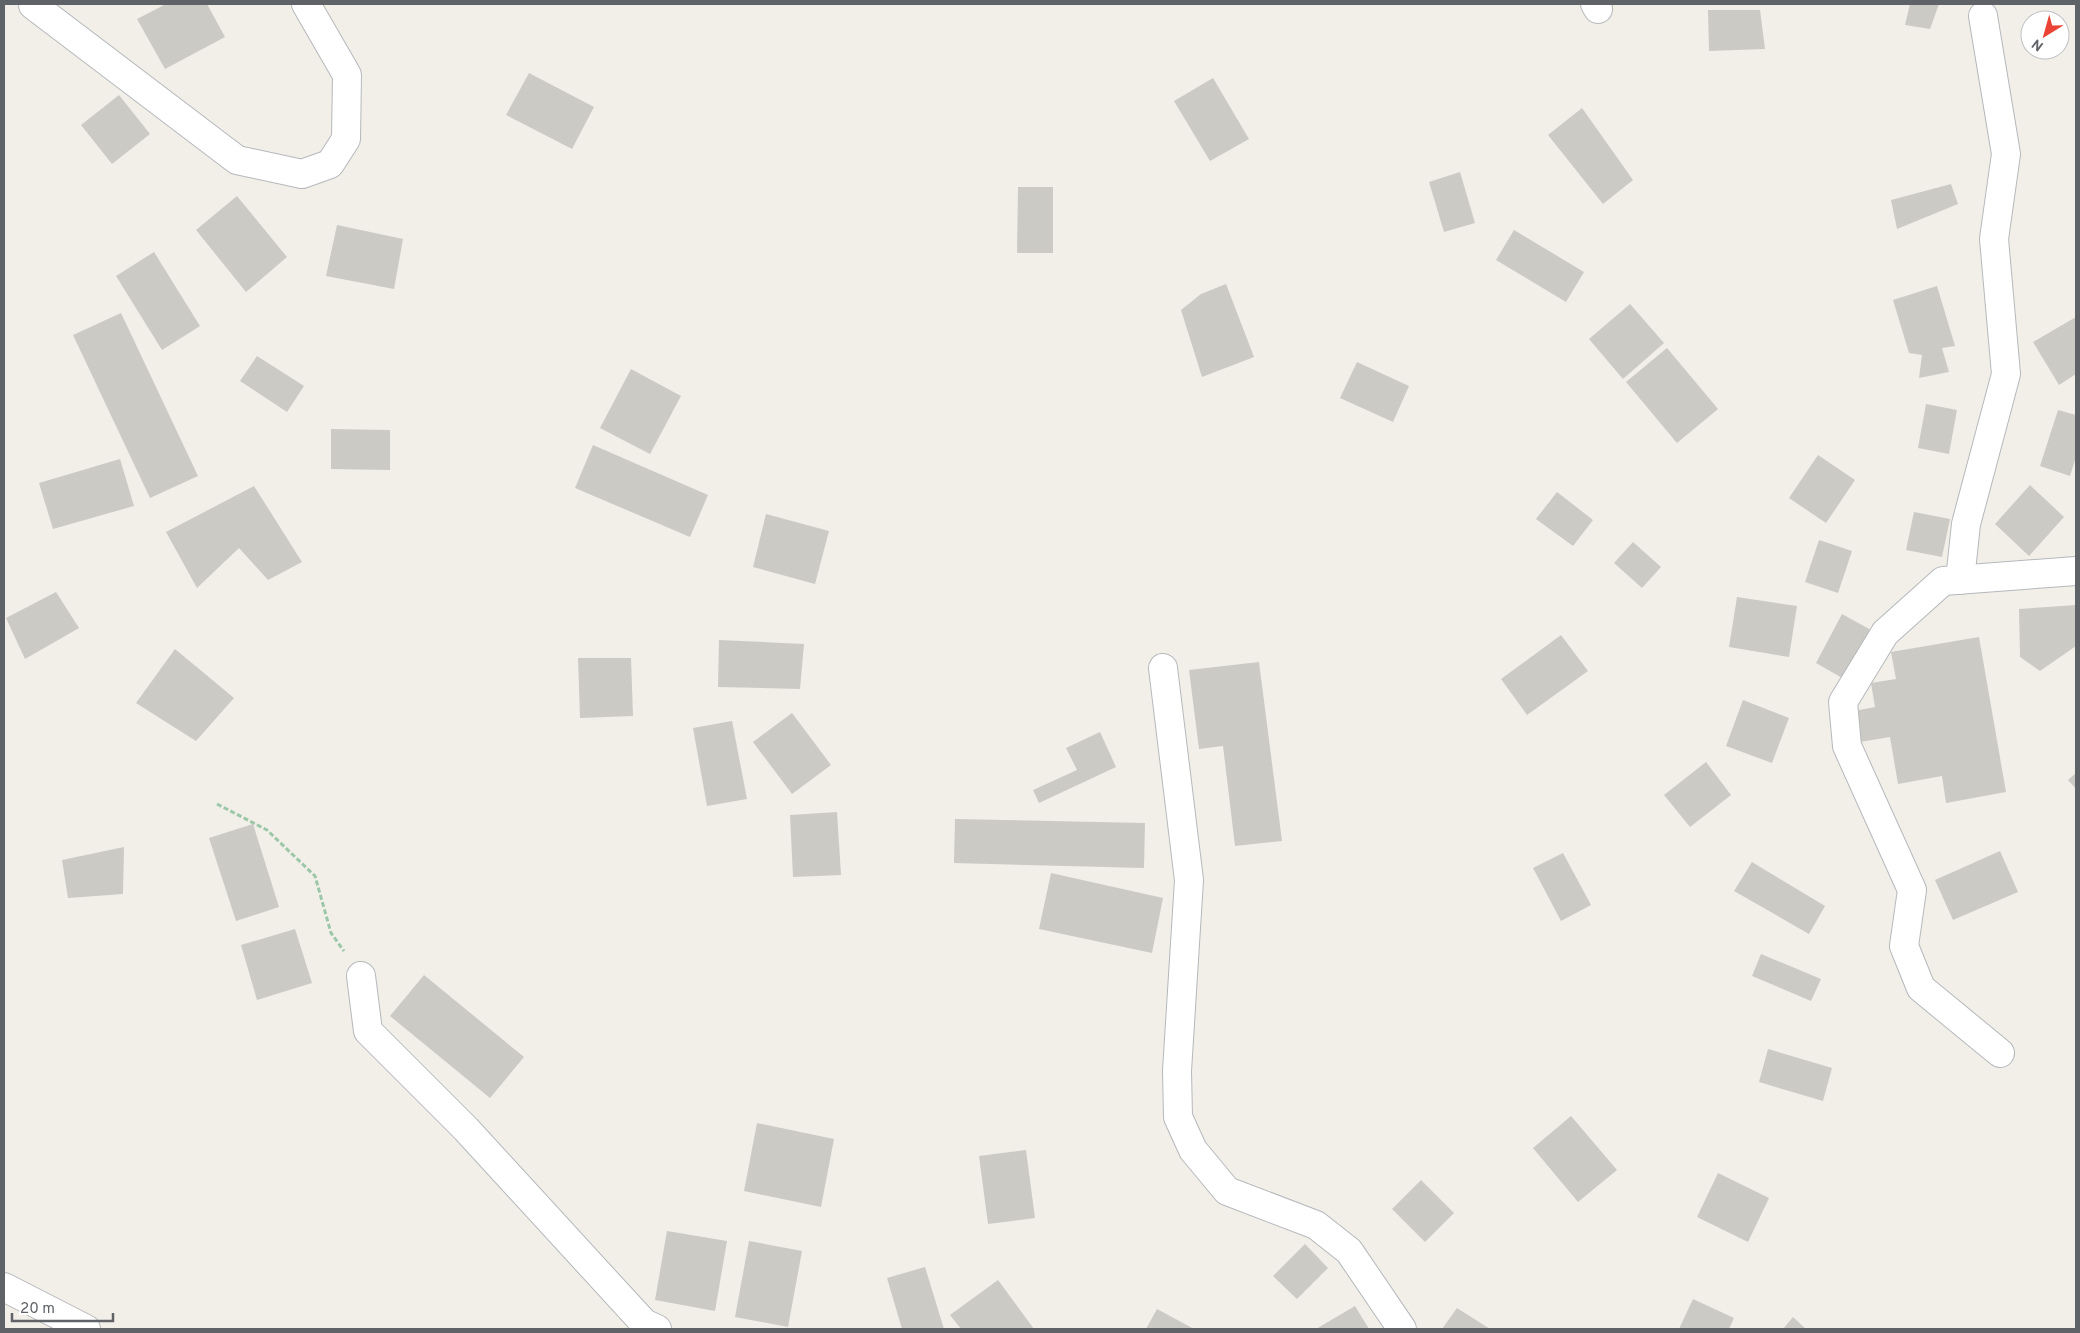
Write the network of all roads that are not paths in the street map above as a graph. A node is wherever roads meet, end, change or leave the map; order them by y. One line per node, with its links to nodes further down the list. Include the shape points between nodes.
1 (306, 4): 2 (street, via 347,75 346,139 330,164 302,174 238,160)
2 (33, 5)
3 (1983, 16): 5 (street, via 2006,154 1994,239 2006,374 1966,524)
4 (2076, 571): 5 (street)
5 (1960, 580): 8 (street, via 1942,581 1885,633 1843,702 1847,746 1912,890 1904,946 1921,988)
6 (1163, 668): 12 (street, via 1190,880 1177,1071 1178,1117 1193,1150 1227,1191 1316,1225 1349,1251)
7 (361, 976): 11 (street, via 368,1032 466,1129 644,1323)
8 (2000, 1053)
9 (4, 1287): 10 (street)
10 (86, 1329)
11 (657, 1329)
12 (1402, 1329)

